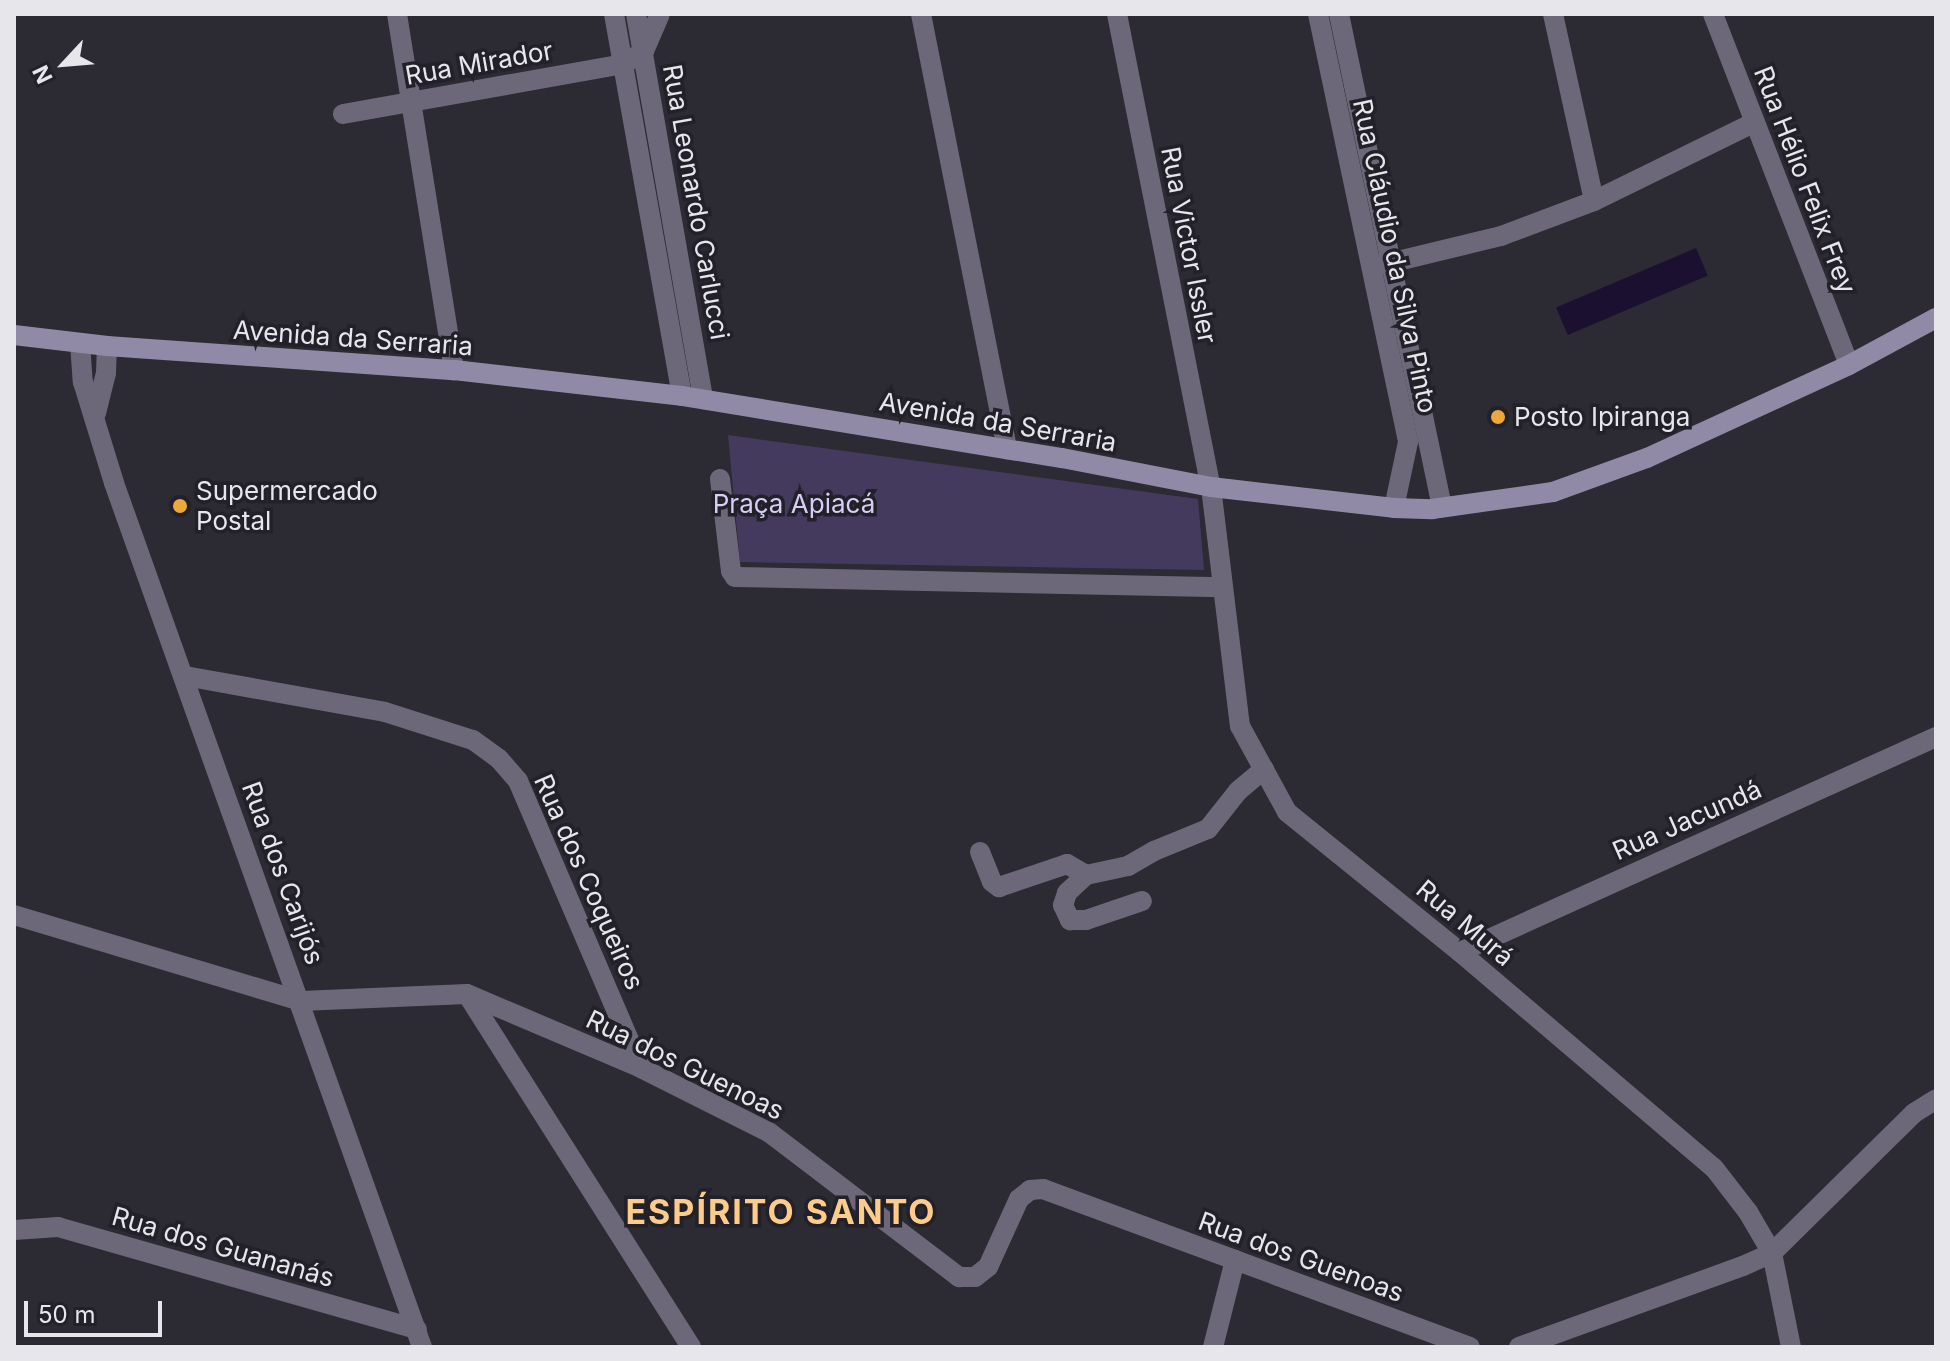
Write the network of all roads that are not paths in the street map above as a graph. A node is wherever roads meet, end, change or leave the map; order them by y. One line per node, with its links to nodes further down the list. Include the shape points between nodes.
1 (397, 14): 13 (street)
2 (614, 14): 12 (street, Rua Leonardo Carlucci)
3 (636, 14): 11 (street, Rua Leonardo Carlucci)
4 (660, 14): 11 (street)
5 (921, 14): 29 (street)
6 (1117, 14): 31 (street, Rua Victor Issler)
7 (1318, 14): 14 (street, Rua Cláudio da Silva Pinto)
8 (1339, 14): 14 (street, Rua Cláudio da Silva Pinto)
9 (1553, 14): 17 (street)
10 (1713, 14): 16 (street, Rua Hélio Felix Frey)
11 (644, 51): 12 (street); 27 (street, Rua Leonardo Carlucci)
12 (624, 64): 13 (street, Rua Mirador); 26 (street, Rua Leonardo Carlucci)
13 (412, 100): 15 (street, Rua Mirador); 25 (street)
14 (1347, 107): 18 (street, Rua Cláudio da Silva Pinto); 19 (street, Rua Cláudio da Silva Pinto)
15 (343, 114)
16 (1755, 122): 17 (street); 24 (street, Rua Hélio Felix Frey)
17 (1594, 201): 18 (street, via 1501,236)
18 (1390, 263): 19 (street); 32 (street, Rua Cláudio da Silva Pinto)
19 (1369, 268): 33 (street, Rua Cláudio da Silva Pinto, via 1408,442)
20 (1936, 318): 24 (main road, Avenida da Serraria)
21 (14, 335): 22 (main road, Avenida da Serraria)
22 (80, 343): 23 (main road, Avenida da Serraria); 28 (street, Rua dos Carijós, via 81,374)
23 (107, 346): 25 (main road, Avenida da Serraria); 28 (street, Rua dos Carijós)
24 (1849, 365): 32 (main road, Avenida da Serraria, via 1647,458 1553,492)
25 (454, 370): 26 (main road, Avenida da Serraria)
26 (682, 396): 27 (main road, Avenida da Serraria)
27 (703, 399): 29 (main road, Avenida da Serraria)
28 (96, 417): 35 (street, Rua dos Carijós, via 114,483)
29 (1007, 450): 31 (main road, Avenida da Serraria)
30 (720, 479): 34 (street, via 735,577)
31 (1211, 487): 33 (main road, Avenida da Serraria); 34 (street, Rua Murá)
32 (1442, 507): 33 (main road, Avenida da Serraria)
33 (1394, 508)
34 (1222, 587): 37 (street, Rua Murá, via 1240,726)
35 (185, 676): 44 (street, Rua dos Carijós); 45 (street, Rua dos Coqueiros, via 385,712 473,740 499,759 518,781)
36 (1936, 737): 42 (street, Rua Jacundá)
37 (1264, 769): 39 (street, via 1206,831 1128,866); 42 (street, Rua Murá, via 1287,812)
38 (980, 852): 39 (street, via 999,887 1067,864)
39 (1086, 875): 40 (street, via 1067,893 1063,905 1070,920 1086,920)
40 (1142, 901)
41 (14, 915): 44 (street, Rua dos Guenoas)
42 (1460, 952): 48 (street, Rua Murá, via 1714,1168)
43 (467, 994): 44 (street, Rua dos Guenoas); 45 (street, Rua dos Guenoas); 51 (street)
44 (301, 1001): 50 (street, Rua dos Carijós)
45 (641, 1068): 49 (street, Rua dos Guenoas, via 770,1133 959,1277 975,1277 988,1267 1019,1199 1036,1189)
46 (1936, 1099): 48 (street, via 1914,1113)
47 (14, 1230): 50 (street, Rua dos Guananás, via 58,1227)
48 (1772, 1253): 54 (street); 55 (street, Rua Murá)
49 (1235, 1260): 52 (street); 53 (street, Rua dos Guenoas)
50 (419, 1338)
51 (691, 1347)
52 (1213, 1347)
53 (1470, 1347)
54 (1519, 1347)
55 (1791, 1347)

